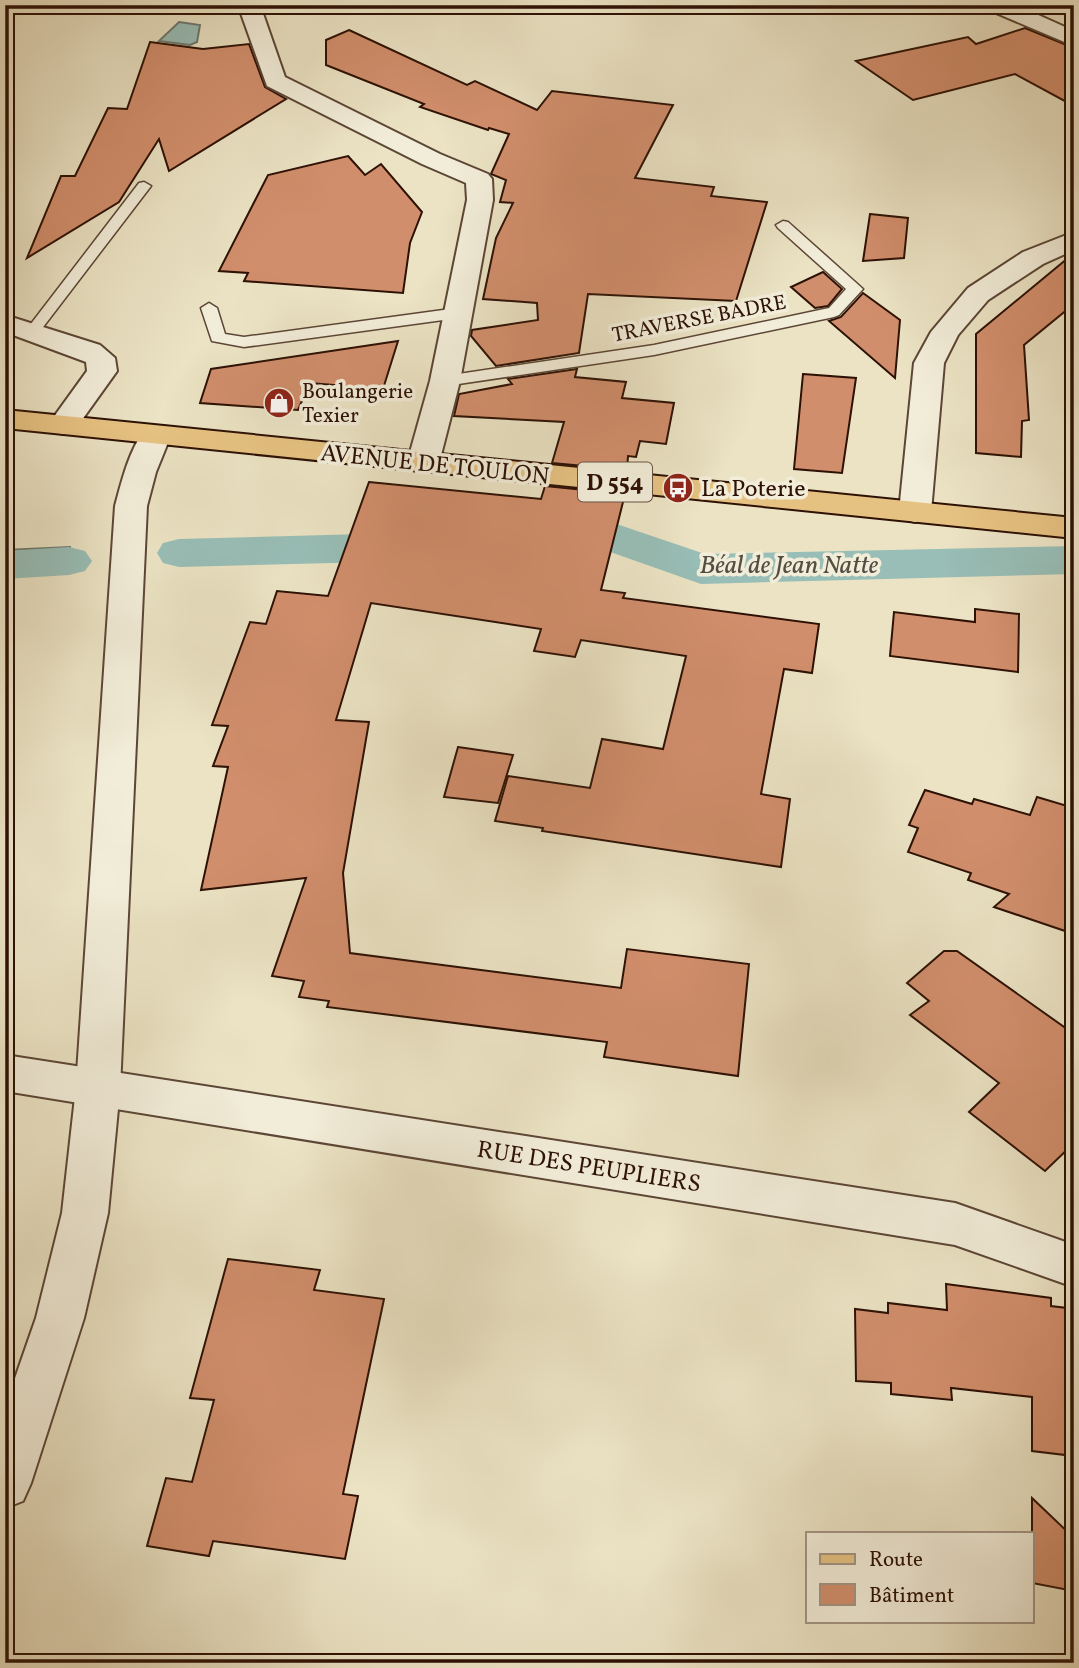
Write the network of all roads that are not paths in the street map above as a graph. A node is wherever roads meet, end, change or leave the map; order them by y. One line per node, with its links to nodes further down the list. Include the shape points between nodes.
1 (249, 5): 8 (street, via 275,81 479,179 480,200)
2 (997, 5): 3 (street)
3 (1074, 39)
4 (144, 186): 9 (lane)
5 (783, 225): 10 (lane, TRAVERSE BADRE, via 855,289 834,312 654,350)
6 (1074, 240): 15 (street, via 1033,258 978,294 945,332 929,363)
7 (209, 308): 8 (lane, via 218,338 244,342)
8 (458, 313): 10 (street)
9 (19, 328): 12 (street, via 100,358 102,371)
10 (445, 380): 14 (street)
11 (5, 419): 12 (main road, AVENUE DE TOULON / D 554)
12 (63, 425): 13 (main road, AVENUE DE TOULON / D 554)
13 (156, 435): 14 (main road, AVENUE DE TOULON / D 554); 18 (street, via 131,506)
14 (423, 463): 15 (main road, AVENUE DE TOULON / D 554)
15 (915, 512): 16 (main road, AVENUE DE TOULON / D 554)
16 (1074, 528)
17 (5, 1073): 18 (street, RUE DES PEUPLIERS)
18 (98, 1088): 19 (street, RUE DES PEUPLIERS, via 955,1224); 20 (street, via 85,1213 64,1305)
19 (1074, 1266)
20 (5, 1483)

